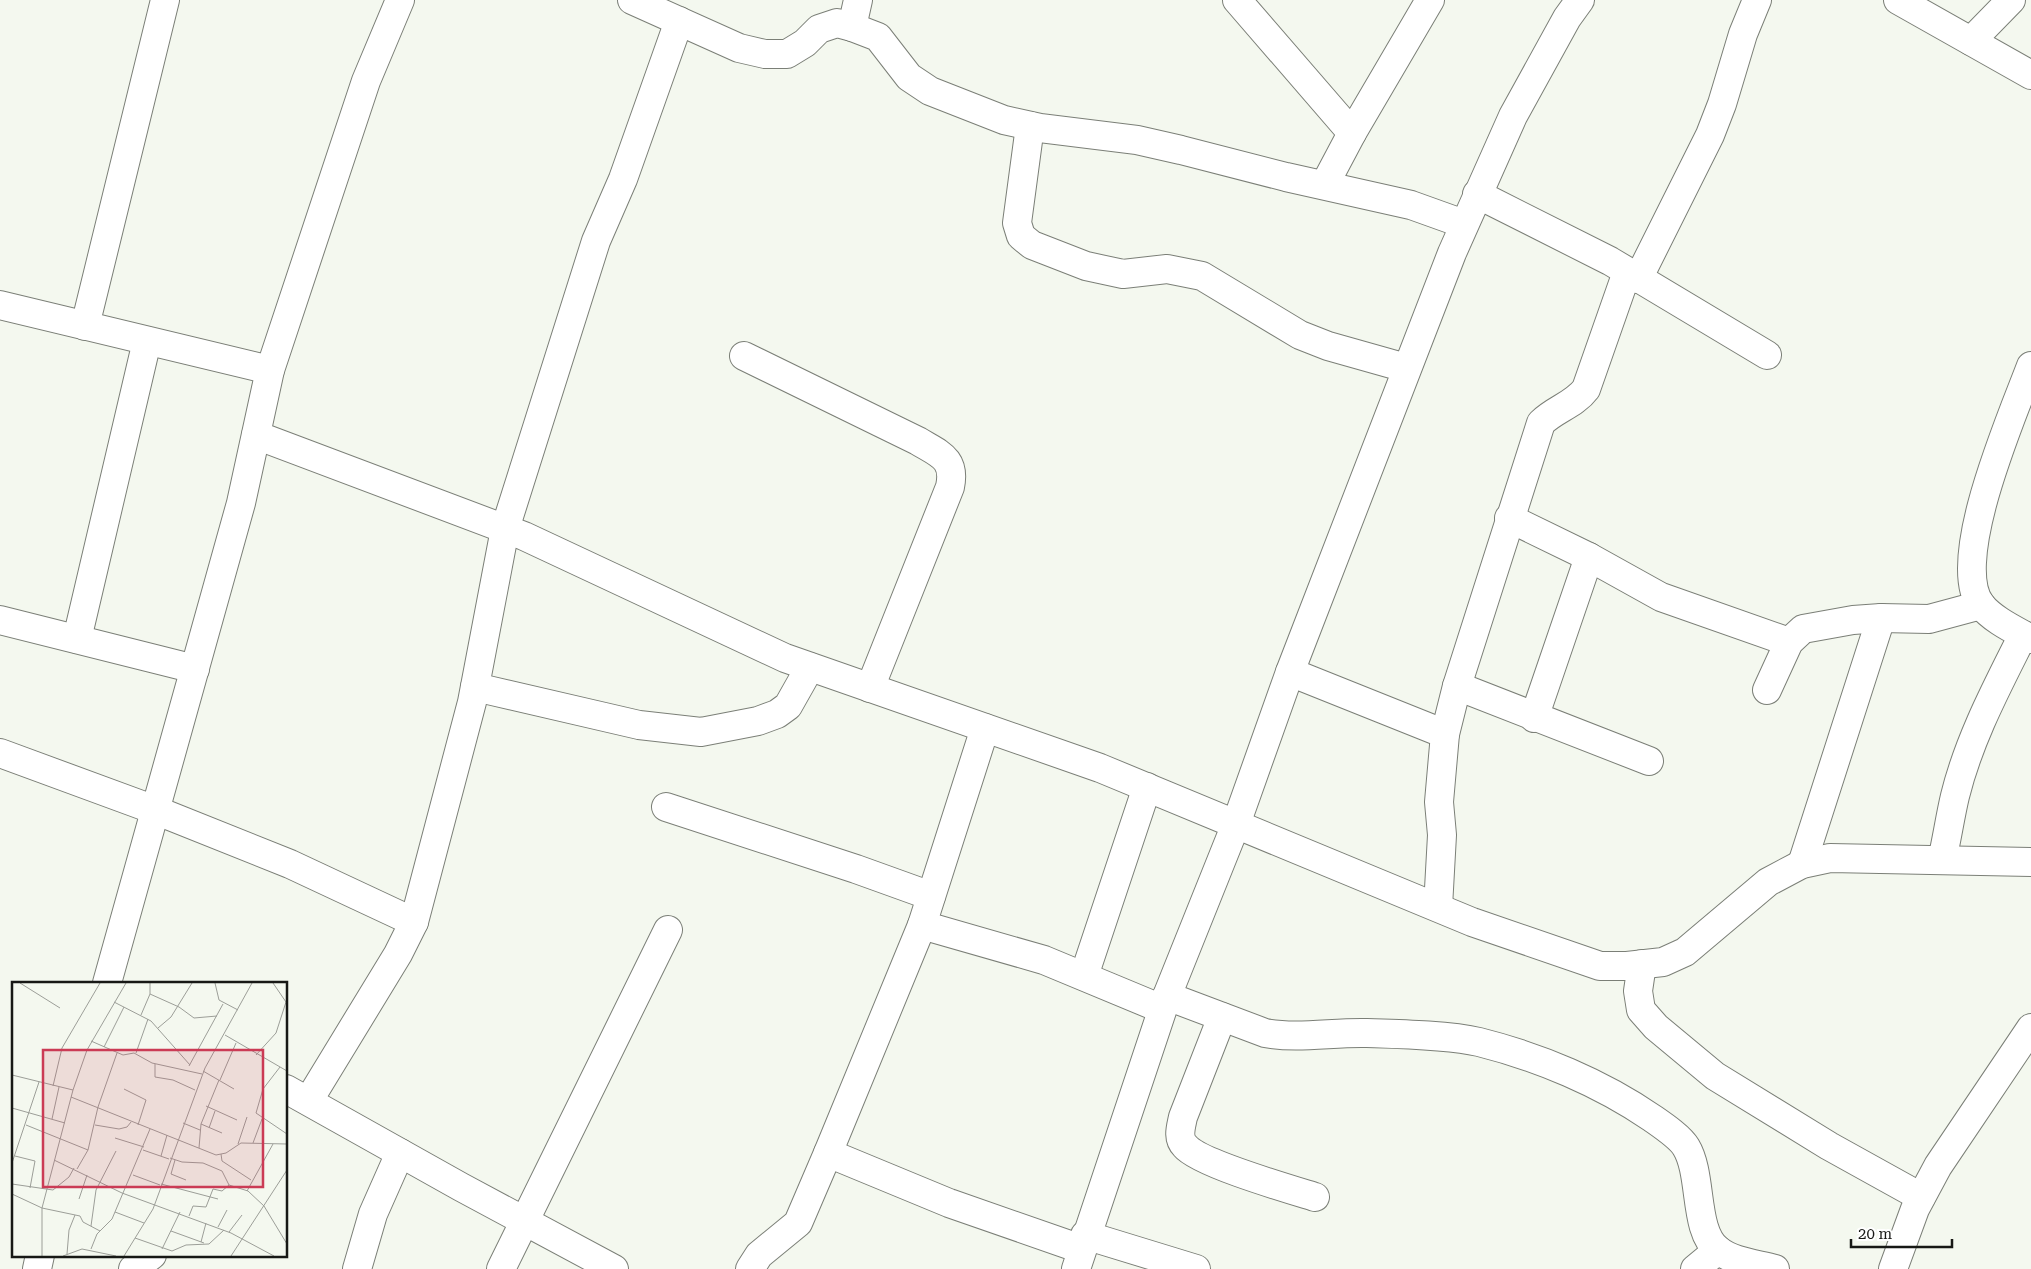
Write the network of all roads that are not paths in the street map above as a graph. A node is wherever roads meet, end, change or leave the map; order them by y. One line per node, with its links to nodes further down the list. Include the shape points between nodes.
1 (165, 0): 22 (street)
2 (400, 0): 28 (street, via 366,81)
3 (632, 0): 11 (street)
4 (858, 0): 12 (street)
5 (1237, 0): 16 (street)
6 (1430, 0): 16 (street)
7 (1580, 0): 18 (street, via 1512,116)
8 (1757, 0): 20 (street, via 1710,135)
9 (1898, 0): 13 (street)
10 (2011, 0): 13 (street)
11 (679, 21): 12 (street, via 739,48 765,54 787,54 819,29 838,23); 31 (street, via 623,179 596,242)
12 (852, 26): 15 (street, via 878,37 908,77 930,91 986,114)
13 (1971, 41): 14 (street)
14 (2031, 75)
15 (1030, 126): 17 (street, via 1146,142); 27 (street, via 1017,223 1021,236 1032,245 1086,266 1123,274 1167,269 1202,276 1300,334 1328,346)
16 (1352, 133): 17 (street)
17 (1325, 184): 19 (street, via 1411,205)
18 (1477, 194): 19 (street); 20 (street)
19 (1464, 224): 27 (street)
20 (1633, 275): 24 (street); 30 (street, via 1586,389 1579,399 1541,423)
21 (0, 305): 22 (street)
22 (85, 326): 23 (street)
23 (147, 341): 28 (street); 37 (street)
24 (1767, 355)
25 (744, 356): 44 (street, via 918,441 950,464 950,487)
26 (2031, 366): 33 (street, via 1987,484 1970,564 1972,585)
27 (1406, 368): 41 (street)
28 (270, 370): 29 (street)
29 (256, 436): 31 (street); 40 (street)
30 (1508, 518): 32 (street); 42 (street)
31 (505, 529): 39 (street); 43 (street)
32 (1589, 557): 38 (street, via 1661,597); 46 (street)
33 (1981, 605): 34 (street, via 1929,619); 36 (street)
34 (1881, 618): 38 (street, via 1803,630); 57 (street)
35 (0, 620): 37 (street)
36 (2027, 637): 55 (street, via 1987,708 1970,750 1955,796)
37 (77, 639): 40 (street)
38 (1789, 642): 45 (street)
39 (810, 667): 43 (street, via 788,706 777,714 701,732 639,725); 44 (street)
40 (195, 669): 53 (street)
41 (1290, 672): 48 (street); 54 (street)
42 (1456, 686): 46 (street); 48 (street)
43 (475, 687): 60 (street)
44 (870, 688): 47 (street)
45 (1767, 690)
46 (1534, 718): 50 (street)
47 (985, 728): 51 (street); 58 (street)
48 (1445, 734): 59 (street, via 1439,802 1442,835)
49 (0, 753): 53 (street)
50 (1649, 762)
51 (1147, 787): 54 (street); 64 (street)
52 (666, 807): 58 (street)
53 (155, 810): 60 (street, via 290,864); 65 (street)
54 (1236, 824): 59 (street); 66 (street)
55 (1942, 860): 56 (street); 57 (street, via 1830,858)
56 (2031, 862)
57 (1802, 864): 63 (street, via 1768,882 1685,952 1663,962)
58 (930, 896): 61 (street)
59 (1438, 907): 63 (street, via 1600,966)
60 (414, 922): 69 (street, via 398,954)
61 (922, 925): 64 (street, via 1044,960); 71 (street)
62 (668, 930): 74 (street)
63 (1642, 964): 72 (street, via 1638,991 1641,1010 1656,1027 1715,1076 1829,1146)
64 (1084, 976): 66 (street)
65 (107, 982)
66 (1164, 1002): 67 (street); 76 (street)
67 (1222, 1017): 73 (street, via 1183,1117 1179,1133 1183,1145 1192,1153 1226,1167); 75 (street, via 1281,1036 1374,1033 1478,1042 1585,1079 1652,1118 1685,1146 1692,1161 1707,1235)
68 (2031, 1028): 72 (street, via 1938,1166)
69 (298, 1095): 70 (street)
70 (400, 1153): 74 (street); 81 (street, via 372,1214)
71 (828, 1154): 76 (street, via 948,1203); 84 (street, via 798,1223 759,1255)
72 (1921, 1197): 88 (street)
73 (1315, 1198)
74 (525, 1221): 82 (street); 83 (street)
75 (1718, 1250): 86 (street); 87 (street, via 1734,1258)
76 (1081, 1251): 85 (street)
77 (40, 1256): 79 (street)
78 (151, 1256): 80 (street)
79 (37, 1269)
80 (133, 1269)
81 (357, 1269)
82 (501, 1269)
83 (614, 1269)
84 (750, 1269)
85 (1196, 1269)
86 (1695, 1269)
87 (1775, 1269)
88 (1893, 1269)

